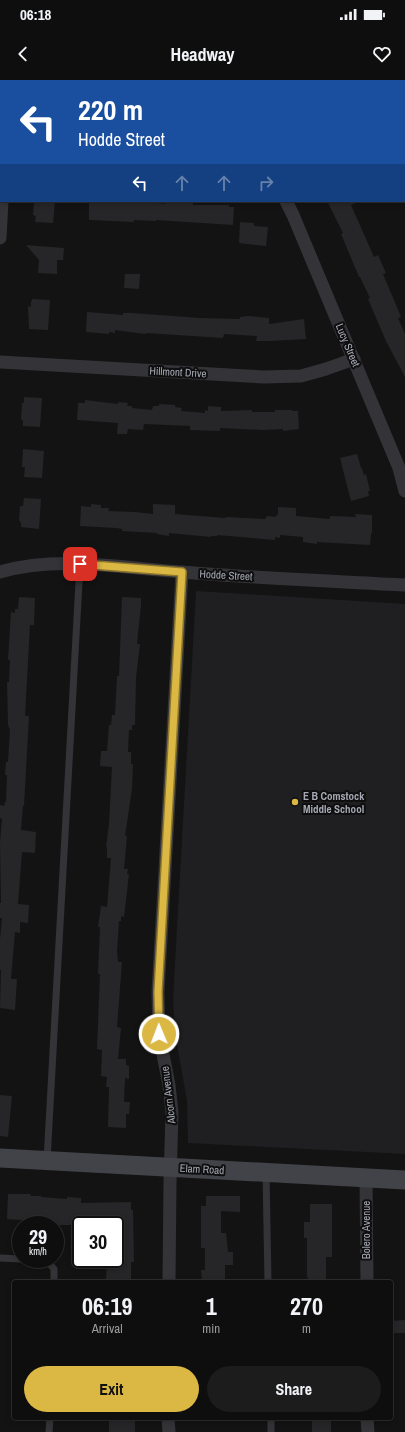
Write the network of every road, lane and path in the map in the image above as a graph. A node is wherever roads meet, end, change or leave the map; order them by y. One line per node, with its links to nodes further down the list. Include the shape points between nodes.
1 (2, 202): 3 (street)
2 (286, 202): 4 (street, Lucy Street)
3 (0, 238)
4 (354, 359): 5 (street, Hillmont Drive, via 301,376 264,377); 6 (street, Lucy Street, via 399,468)
5 (0, 362)
6 (405, 491)
7 (80, 564): 8 (street, Hodde Street, via 16,567); 9 (street, Hodde Street); 12 (lane)
8 (0, 572)
9 (182, 572): 10 (street, Hodde Street); 13 (street, Alcorn Avenue, via 158,992 159,1034 172,1112)
10 (405, 585)
11 (0, 1158): 12 (street, Elam Road)
12 (47, 1160): 13 (street, Elam Road)
13 (171, 1167): 14 (street, Elam Road); 21 (street, Alcorn Avenue)
14 (266, 1172): 15 (street, Elam Road); 22 (lane)
15 (366, 1178): 16 (street, Elam Road); 23 (street, Bolero Avenue)
16 (405, 1180)
17 (0, 1258): 18 (lane)
18 (12, 1259)
19 (53, 1268): 20 (lane)
20 (54, 1280)
21 (169, 1280)
22 (268, 1280)
23 (367, 1280)
24 (50, 1420): 28 (lane)
25 (168, 1420): 29 (street)
26 (271, 1420): 30 (lane)
27 (368, 1420): 31 (street)
28 (49, 1432)
29 (169, 1432)
30 (271, 1432)
31 (368, 1432)

